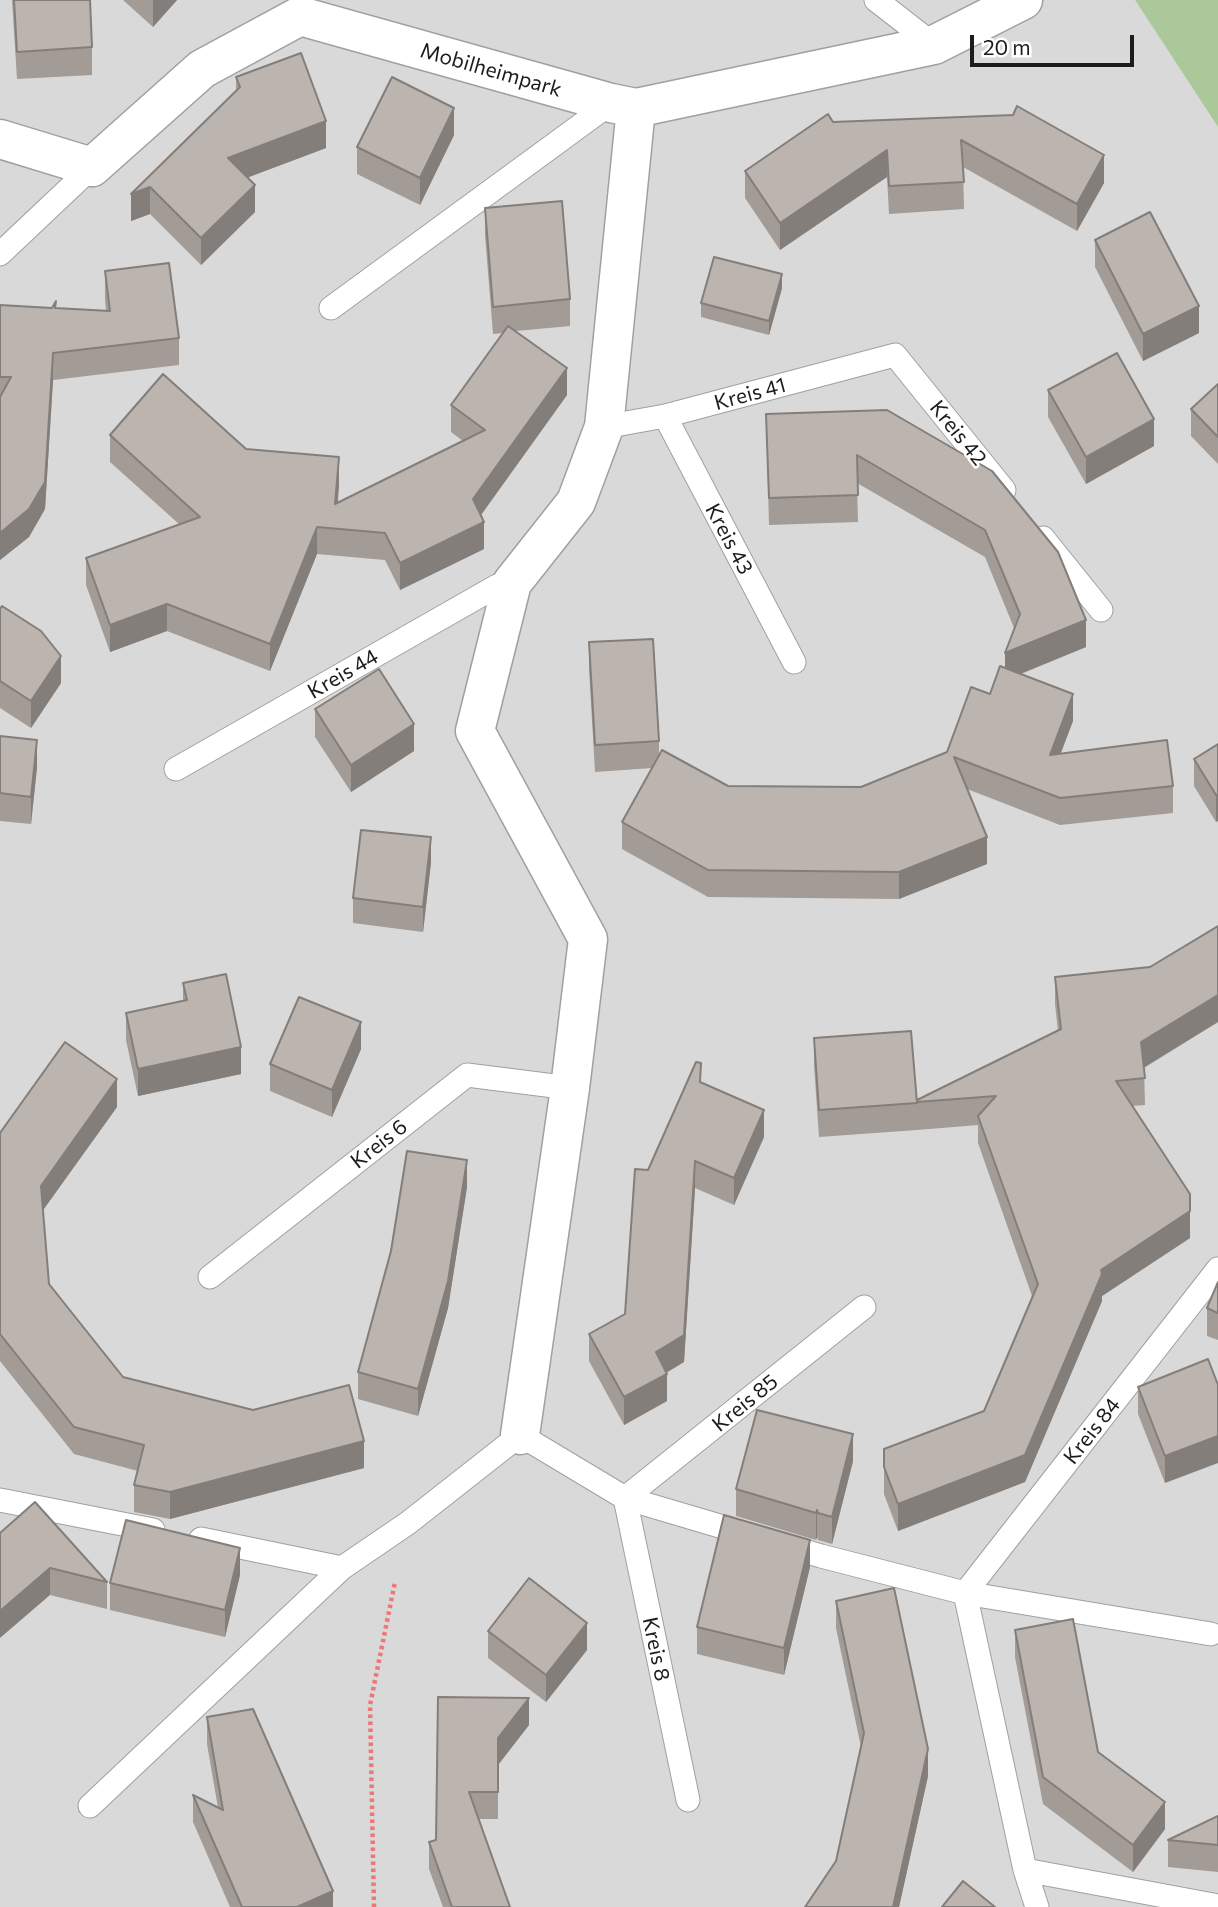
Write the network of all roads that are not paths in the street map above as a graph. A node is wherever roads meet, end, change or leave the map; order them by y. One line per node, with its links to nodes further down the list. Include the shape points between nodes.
1 (876, 0): 4 (lane)
2 (1023, 0): 4 (street, Mobilheimpark)
3 (296, 8): 5 (street, Mobilheimpark); 7 (street, Mobilheimpark, via 202,69)
4 (934, 45): 5 (street, Mobilheimpark)
5 (623, 106): 9 (lane); 12 (street)
6 (0, 139): 7 (street)
7 (92, 167): 8 (lane)
8 (0, 254)
9 (331, 308)
10 (895, 355): 11 (lane, Kreis 41); 13 (lane, Kreis 42)
11 (665, 416): 12 (lane, Kreis 41); 17 (lane, Kreis 43)
12 (604, 427): 15 (street, via 576,502)
13 (1015, 503)
14 (1032, 525): 16 (lane)
15 (512, 583): 18 (lane, Kreis 44, via 497,586); 19 (street, via 475,731 588,939)
16 (1101, 610)
17 (794, 662)
18 (176, 769)
19 (570, 1088): 21 (lane, Kreis 6, via 467,1075); 23 (street)
20 (1218, 1269): 27 (lane, Kreis 84)
21 (210, 1277)
22 (864, 1307): 24 (lane, Kreis 85)
23 (520, 1434): 24 (lane); 26 (lane, via 408,1523)
24 (625, 1498): 27 (lane); 29 (lane, Kreis 8)
25 (0, 1500): 26 (lane)
26 (342, 1568): 30 (lane)
27 (965, 1593): 28 (lane); 31 (lane)
28 (1212, 1634)
29 (688, 1800)
30 (90, 1806)
31 (1025, 1870): 32 (lane); 33 (lane)
32 (1218, 1906)
33 (1037, 1907)

